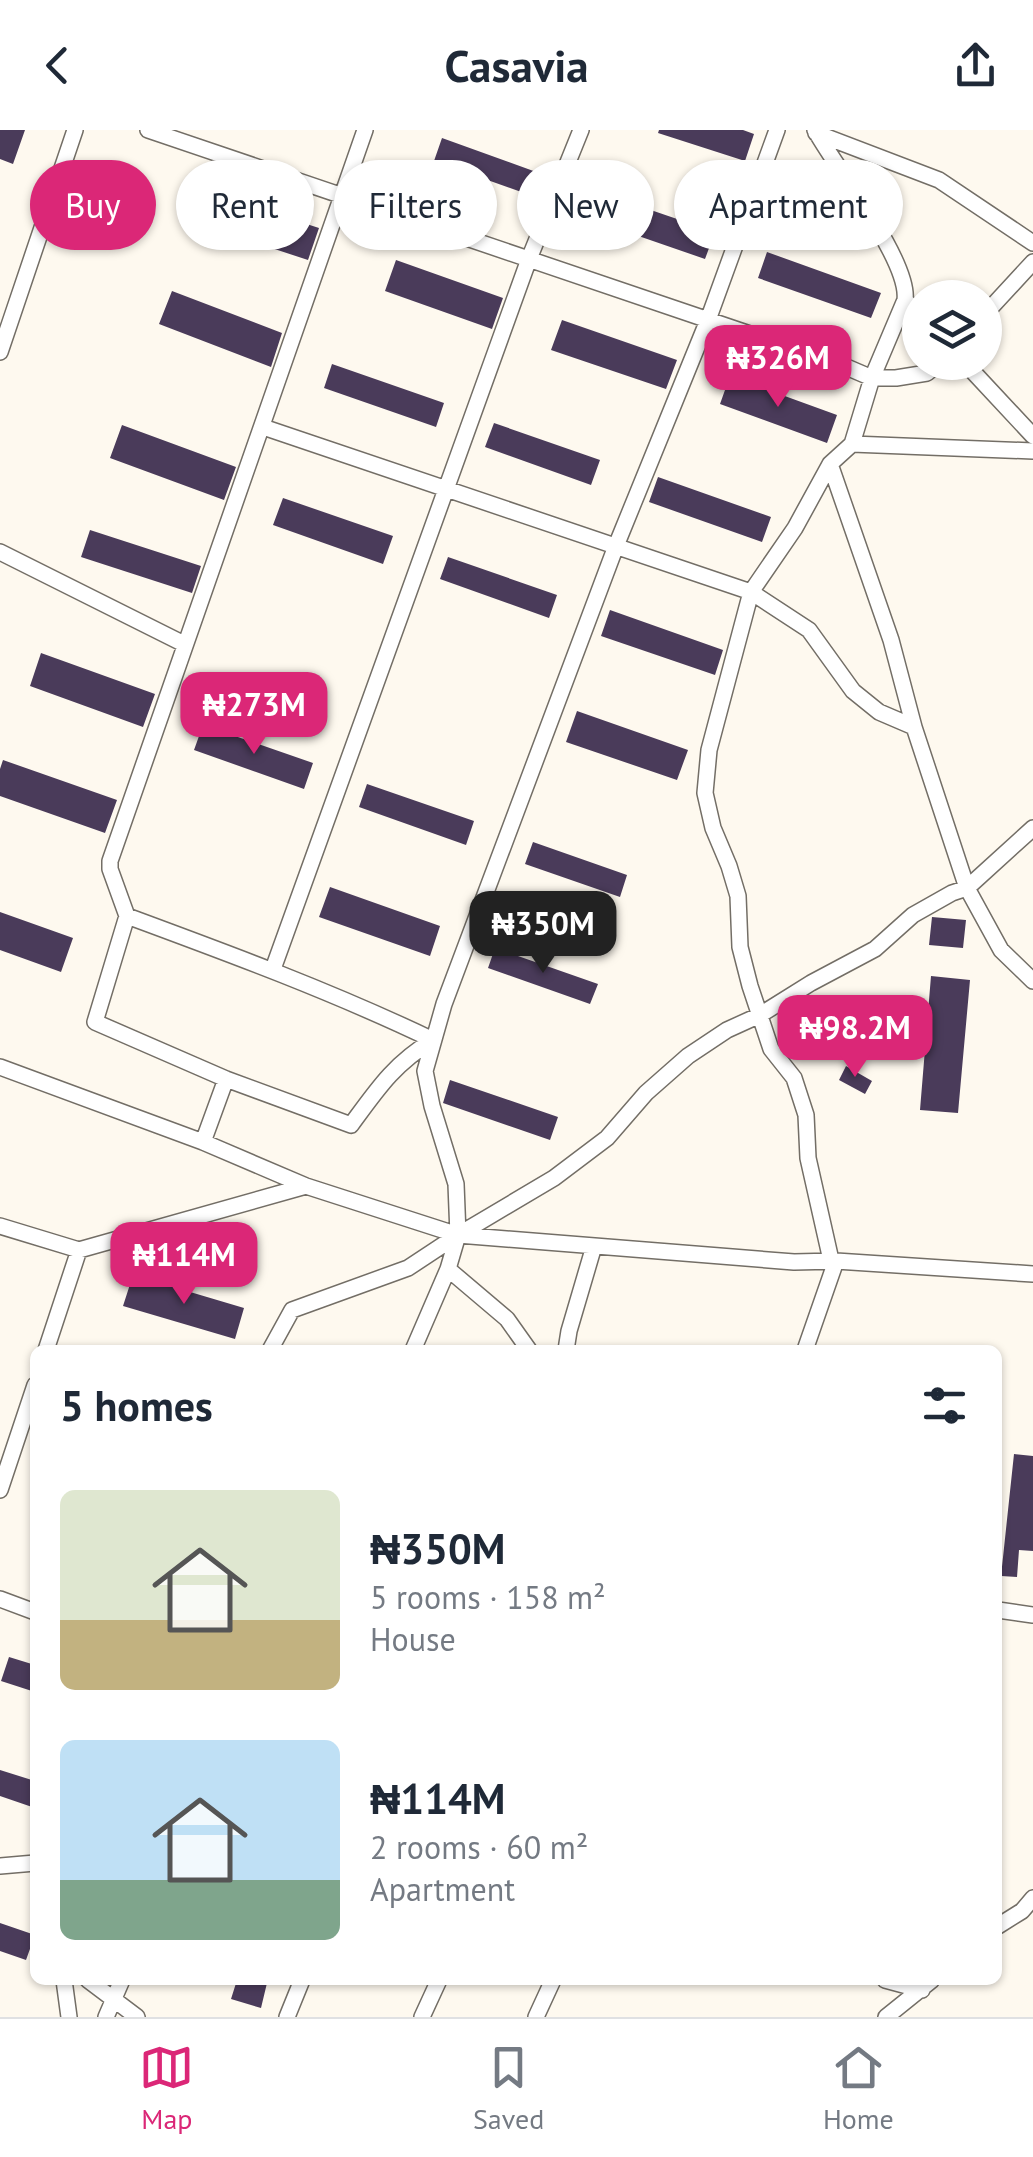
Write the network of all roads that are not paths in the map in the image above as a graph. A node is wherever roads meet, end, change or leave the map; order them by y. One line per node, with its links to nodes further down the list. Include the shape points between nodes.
1 (75, 130): 18 (street)
2 (148, 130): 8 (street)
3 (365, 130): 7 (street)
4 (581, 130): 12 (street)
5 (776, 130): 17 (street)
6 (816, 132): 10 (street, via 939,180); 14 (street)
7 (355, 160)
8 (334, 193)
9 (334, 219): 22 (street)
10 (1033, 243)
11 (497, 248): 12 (street)
12 (528, 259): 17 (street); 27 (street)
13 (1033, 262): 15 (street)
14 (903, 280)
15 (1002, 296)
16 (902, 307): 20 (street)
17 (708, 320): 20 (street); 28 (street)
18 (0, 352)
19 (902, 375): 20 (street)
20 (872, 378): 24 (street)
21 (981, 380): 23 (street)
22 (263, 427): 27 (street); 31 (street)
23 (1033, 436)
24 (852, 444): 25 (street); 26 (street)
25 (1033, 451)
26 (830, 464): 30 (street); 32 (street)
27 (446, 489): 28 (street); 36 (street)
28 (616, 546): 30 (street); 39 (street)
29 (0, 552): 31 (street)
30 (750, 592): 32 (street, via 809,630 854,691 879,712); 38 (street, via 704,793 738,896 740,947)
31 (184, 644): 35 (street, via 110,861)
32 (914, 727): 34 (street)
33 (1033, 828): 34 (street)
34 (967, 888): 37 (street, via 1001,950); 38 (street, via 913,915 874,949)
35 (127, 916): 36 (street); 41 (street, via 96,1022)
36 (273, 970): 39 (street)
37 (1033, 981)
38 (760, 1014): 45 (street, via 688,1056 606,1138 554,1178); 48 (street, via 806,1115 808,1158)
39 (433, 1040): 41 (street, via 388,1074 351,1125); 45 (street, via 425,1071 456,1184)
40 (0, 1068): 42 (street)
41 (226, 1079): 42 (street)
42 (203, 1142): 43 (street)
43 (306, 1186): 45 (street); 47 (street)
44 (0, 1226): 47 (street)
45 (458, 1235): 46 (street); 49 (street); 52 (street, via 408,1268 292,1310)
46 (594, 1246): 48 (street); 55 (street)
47 (80, 1250): 51 (street)
48 (833, 1263): 50 (street); 56 (street)
49 (448, 1269): 53 (street); 54 (street, via 507,1319)
50 (1033, 1274)
51 (48, 1345)
52 (273, 1345)
53 (415, 1345)
54 (525, 1345)
55 (567, 1345)
56 (808, 1345)
57 (30, 1399): 58 (street)
58 (0, 1490)
59 (0, 1599): 60 (street)
60 (30, 1610)
61 (1002, 1611): 62 (street)
62 (1033, 1615)
63 (30, 1864): 64 (street)
64 (0, 1866)
65 (1033, 1898): 66 (street)
66 (1002, 1924)
67 (65, 1985): 75 (street)
68 (95, 1985): 74 (street)
69 (120, 1985): 74 (street)
70 (300, 1985): 78 (street)
71 (437, 1985): 79 (street)
72 (551, 1985): 80 (street)
73 (927, 1985): 81 (street)
74 (114, 1998): 76 (street); 77 (street)
75 (69, 2017)
76 (106, 2017)
77 (137, 2017)
78 (287, 2017)
79 (422, 2017)
80 (536, 2017)
81 (886, 2017)

